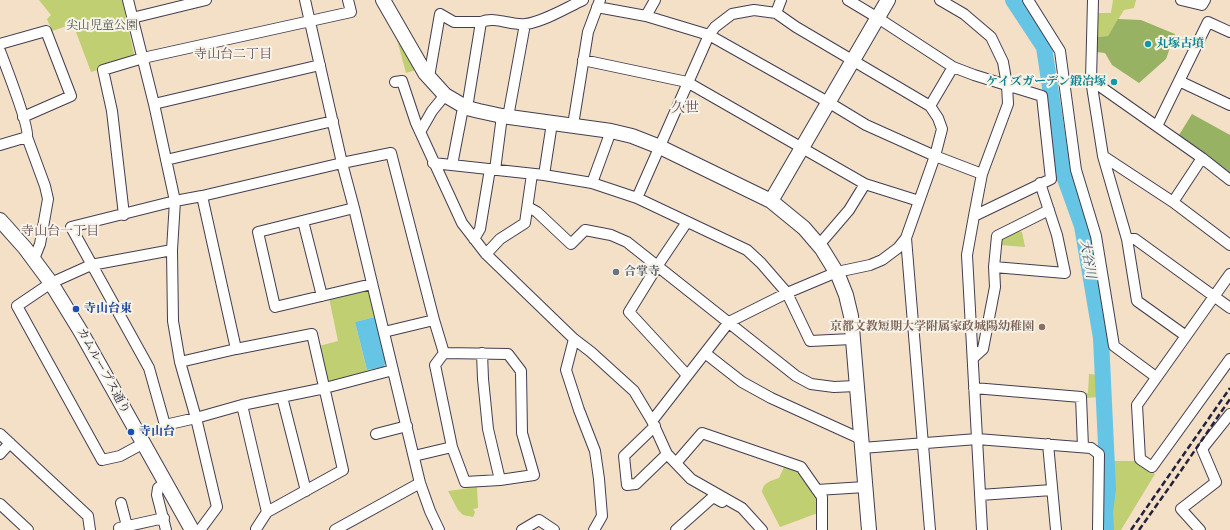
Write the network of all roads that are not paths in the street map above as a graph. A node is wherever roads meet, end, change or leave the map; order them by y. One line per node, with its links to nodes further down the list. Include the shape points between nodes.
1 (128, 0): 19 (street)
2 (206, 0): 19 (street)
3 (305, 0): 21 (street)
4 (348, 0): 21 (street, via 351,12)
5 (383, 0): 33 (street)
6 (583, 0): 23 (street, via 545,18)
7 (655, 0): 18 (street)
8 (781, 0): 17 (street)
9 (848, 0): 20 (street)
10 (888, 0): 20 (street)
11 (940, 0): 38 (street, via 964,14 991,37 1003,62)
12 (1028, 0): 120 (street, via 1060,51 1076,170 1096,236 1114,346)
13 (1093, 0): 34 (street)
14 (1181, 0): 15 (street, via 1202,5)
15 (1205, 0)
16 (599, 4): 18 (street); 29 (street, via 588,32)
17 (776, 13): 25 (street, via 754,10 732,14 715,26); 30 (street)
18 (646, 16): 25 (street)
19 (132, 18): 28 (street)
20 (878, 18): 30 (street); 32 (street)
21 (310, 21): 28 (street); 31 (street)
22 (480, 22): 23 (street, via 487,19); 33 (street, via 454,22 440,14); 44 (street)
23 (525, 24): 46 (street)
24 (1230, 32): 35 (street, via 1208,22)
25 (708, 35): 37 (street); 40 (street)
26 (0, 44): 45 (street, via 46,30 71,96)
27 (0, 51): 45 (street)
28 (143, 58): 41 (street); 81 (street, via 104,70 112,112)
29 (583, 60): 37 (street); 49 (street)
30 (853, 61): 40 (street); 43 (street)
31 (320, 65): 41 (street); 47 (street)
32 (953, 67): 38 (street); 43 (street)
33 (429, 77): 39 (street)
34 (1091, 80): 50 (street); 58 (street)
35 (1179, 81): 42 (street); 50 (street)
36 (395, 82): 52 (street, via 402,81)
37 (687, 82): 55 (street); 56 (street)
38 (1007, 85): 66 (street, via 1008,104); 70 (street, via 1042,96 1051,179)
39 (445, 95): 44 (street); 52 (street)
40 (828, 102): 56 (street); 57 (street, via 866,126)
41 (154, 104): 60 (street)
42 (1230, 105)
43 (930, 106): 57 (street, via 942,129)
44 (466, 107): 46 (street); 63 (street, via 462,113)
45 (23, 117): 53 (street)
46 (505, 117): 48 (street); 64 (street)
47 (333, 121): 60 (street); 61 (street)
48 (552, 123): 49 (street); 67 (street)
49 (573, 125): 51 (street)
50 (1157, 126): 59 (street)
51 (611, 131): 55 (street); 69 (street)
52 (420, 132): 62 (street)
53 (27, 137): 54 (street); 93 (street, via 48,199 40,244)
54 (0, 145)
55 (660, 147): 73 (street); 75 (street)
56 (802, 147): 71 (street); 75 (street)
57 (935, 156): 66 (street); 76 (street)
58 (1103, 156): 77 (street); 88 (street)
59 (1202, 158): 68 (street); 77 (street)
60 (166, 160): 74 (street)
61 (342, 163): 72 (street); 79 (street); 105 (street, via 391,153)
62 (434, 163): 63 (street); 87 (street, via 462,223)
63 (452, 165): 64 (street)
64 (492, 170): 65 (street); 87 (street, via 480,229)
65 (532, 174): 67 (street); 78 (street)
66 (982, 174): 82 (street)
67 (544, 176): 69 (street)
68 (1230, 180)
69 (592, 183): 73 (street)
70 (1040, 183): 80 (street); 82 (street)
71 (865, 184): 76 (street); 89 (street, via 849,210)
72 (202, 196): 74 (street); 111 (street)
73 (637, 198): 85 (street)
74 (175, 201): 81 (street); 91 (street)
75 (771, 201): 89 (street, via 804,228)
76 (920, 201): 86 (street)
77 (1173, 202): 90 (street)
78 (528, 207): 92 (street, via 525,223 500,239); 95 (street, via 537,212 571,244 585,230 611,235 627,242)
79 (354, 208): 84 (street); 100 (street)
80 (1049, 210): 96 (street, via 997,236); 96 (street, via 1065,273)
81 (124, 214): 94 (street, via 71,227)
82 (974, 216): 115 (street, via 967,255)
83 (0, 220): 93 (street, カムループス通り)
84 (303, 221): 102 (street); 102 (street, via 258,232 275,307)
85 (687, 222): 95 (street); 101 (street, via 747,250)
86 (906, 238): 97 (street, via 882,260); 136 (street)
87 (474, 239): 92 (street)
88 (1127, 239): 103 (street, via 1135,239); 108 (street, via 1137,301)
89 (818, 244): 97 (street)
90 (1230, 245)
91 (172, 250): 94 (street); 117 (street, via 173,321)
92 (486, 254): 109 (street)
93 (34, 259): 99 (street, カムループス通り)
94 (91, 265): 99 (street); 127 (street, via 149,368 165,425)
95 (658, 265): 106 (street); 119 (street, via 630,312)
96 (994, 267): 115 (street, via 995,287 983,349)
97 (837, 272): 101 (street); 110 (street, via 851,316)
98 (1230, 274): 103 (street)
99 (51, 283): 134 (street, カムループス通り); 134 (street, via 17,306 102,460 120,456)
100 (372, 284): 102 (street); 107 (street)
101 (787, 293): 106 (street); 110 (street, via 810,341)
102 (322, 296)
103 (1214, 296): 104 (street); 108 (street)
104 (1230, 308)
105 (434, 320): 107 (street); 112 (street)
106 (729, 322): 114 (street); 121 (street, via 796,376 811,384 834,388)
107 (384, 332): 118 (street)
108 (1186, 336): 120 (street)
109 (574, 339): 128 (street, via 634,391); 167 (street, via 566,370 596,451 602,516)
110 (852, 339): 121 (street)
111 (236, 349): 117 (street); 122 (street, via 312,334)
112 (444, 353): 113 (street); 138 (street, via 435,365)
113 (482, 353): 144 (street, via 488,429); 144 (street, via 508,354 521,371 522,433 534,475)
114 (705, 353): 119 (street); 135 (street, via 742,382)
115 (972, 358): 123 (street)
116 (1230, 359): 120 (street, via 1152,467 1140,459 1137,405)
117 (180, 362): 127 (street)
118 (393, 370): 122 (street); 129 (street)
119 (687, 375): 128 (street)
120 (1156, 377)
121 (856, 386): 135 (street)
122 (325, 388): 124 (street); 150 (street, via 344,470)
123 (974, 388): 132 (street); 139 (street, via 1081,396)
124 (282, 397): 125 (street); 150 (street)
125 (242, 405): 127 (street); 154 (street)
126 (1230, 414): 175 (street, via 1202,449 1216,482 1181,509)
127 (196, 418): 163 (street, via 217,507)
128 (653, 423): 141 (street); 141 (street, via 624,456 627,485 636,484)
129 (407, 426): 131 (street); 142 (street)
130 (0, 434): 133 (street)
131 (376, 434)
132 (977, 439): 136 (street); 137 (street); 151 (street)
133 (10, 443): 140 (street); 160 (street, via 88,516)
134 (144, 443): 145 (street, カムループス通り)
135 (861, 443): 136 (street); 147 (street)
136 (923, 443): 171 (street)
137 (1048, 444): 139 (street); 149 (street)
138 (452, 447): 142 (street); 144 (street, via 465,482)
139 (1083, 447): 174 (street, via 1091,448 1099,454)
140 (0, 454)
141 (667, 454): 143 (street)
142 (414, 456): 146 (street)
143 (676, 463): 148 (street, via 702,433 801,467); 156 (street, via 691,479 742,508)
144 (500, 480)
145 (166, 482): 155 (street, via 158,488 157,495); 162 (street, カムループス通り)
146 (420, 482): 157 (street); 164 (street)
147 (865, 487): 148 (street); 170 (street)
148 (817, 490): 169 (street, via 822,498)
149 (1052, 490): 151 (street); 173 (street)
150 (306, 491): 154 (street)
151 (980, 495): 172 (street)
152 (121, 503): 155 (street, via 123,527)
153 (0, 504): 159 (street)
154 (267, 512): 158 (street)
155 (164, 518): 161 (street)
156 (756, 526): 168 (street, via 713,497)
157 (435, 528)
158 (256, 529)
159 (28, 530)
160 (90, 530)
161 (166, 530)
162 (192, 530)
163 (200, 530)
164 (335, 530)
165 (522, 530): 166 (street, via 539,520)
166 (554, 530)
167 (594, 530)
168 (676, 530)
169 (822, 530)
170 (869, 530)
171 (930, 530)
172 (982, 530)
173 (1056, 530)
174 (1098, 530)
175 (1200, 530)

